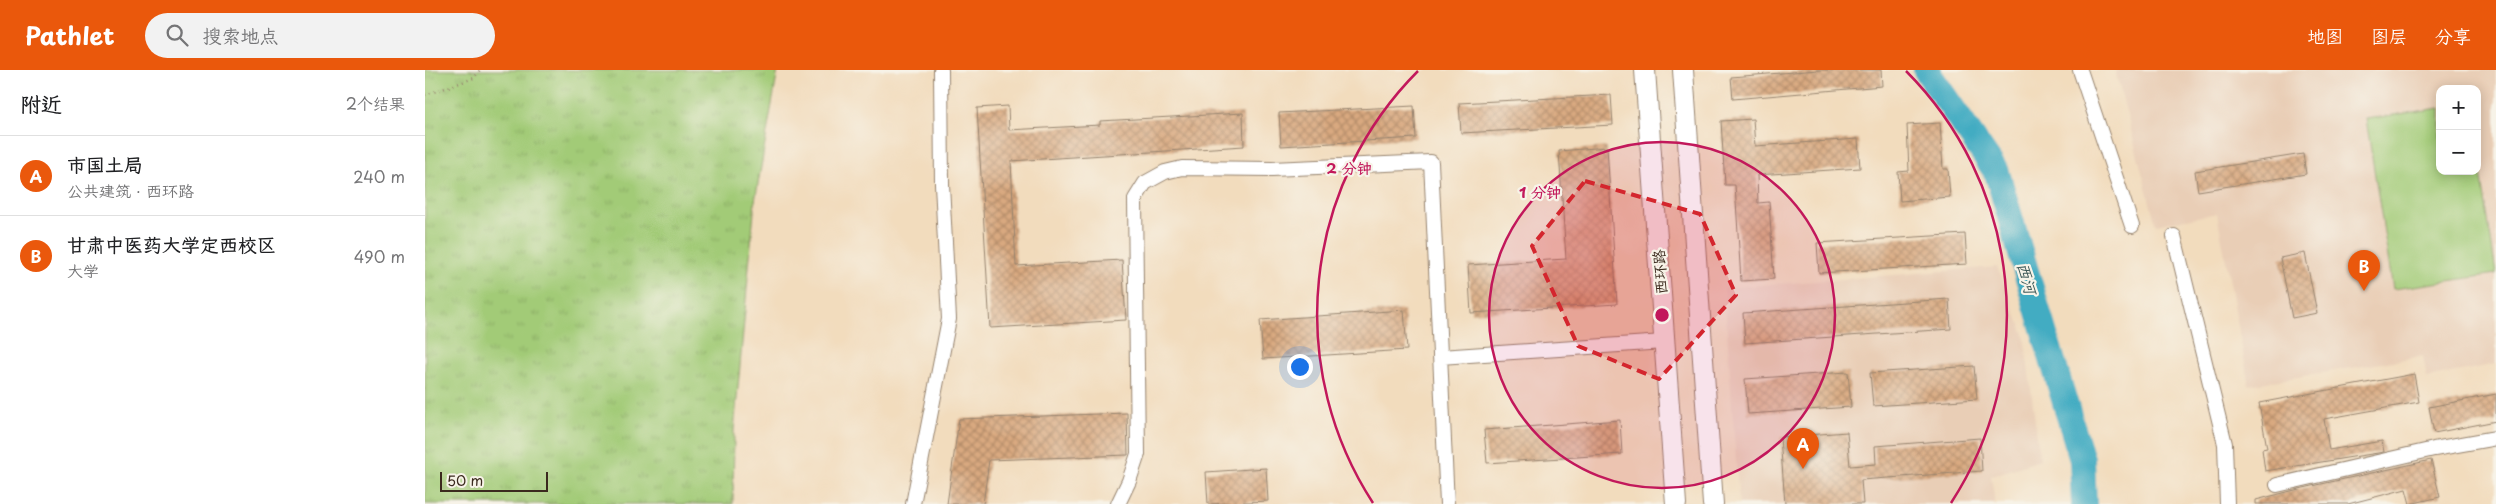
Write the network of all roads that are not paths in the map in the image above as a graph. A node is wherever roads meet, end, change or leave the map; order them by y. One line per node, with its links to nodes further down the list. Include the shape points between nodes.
1 (941, 70): 11 (street, via 942,184 949,319)
2 (1645, 70): 7 (main road, 西环路)
3 (1683, 70): 15 (main road)
4 (2080, 70): 5 (street)
5 (2132, 226)
6 (2174, 236): 16 (street, via 2225,444)
7 (1664, 342): 8 (street); 14 (main road, 西环路)
8 (1440, 357): 12 (street, via 1431,162 1272,169 1182,168 1165,172 1145,183 1135,199 1138,454); 13 (street)
9 (2496, 438): 10 (street)
10 (2277, 485)
11 (913, 504)
12 (1118, 504)
13 (1447, 504)
14 (1676, 504)
15 (1713, 504)
16 (2227, 504)

